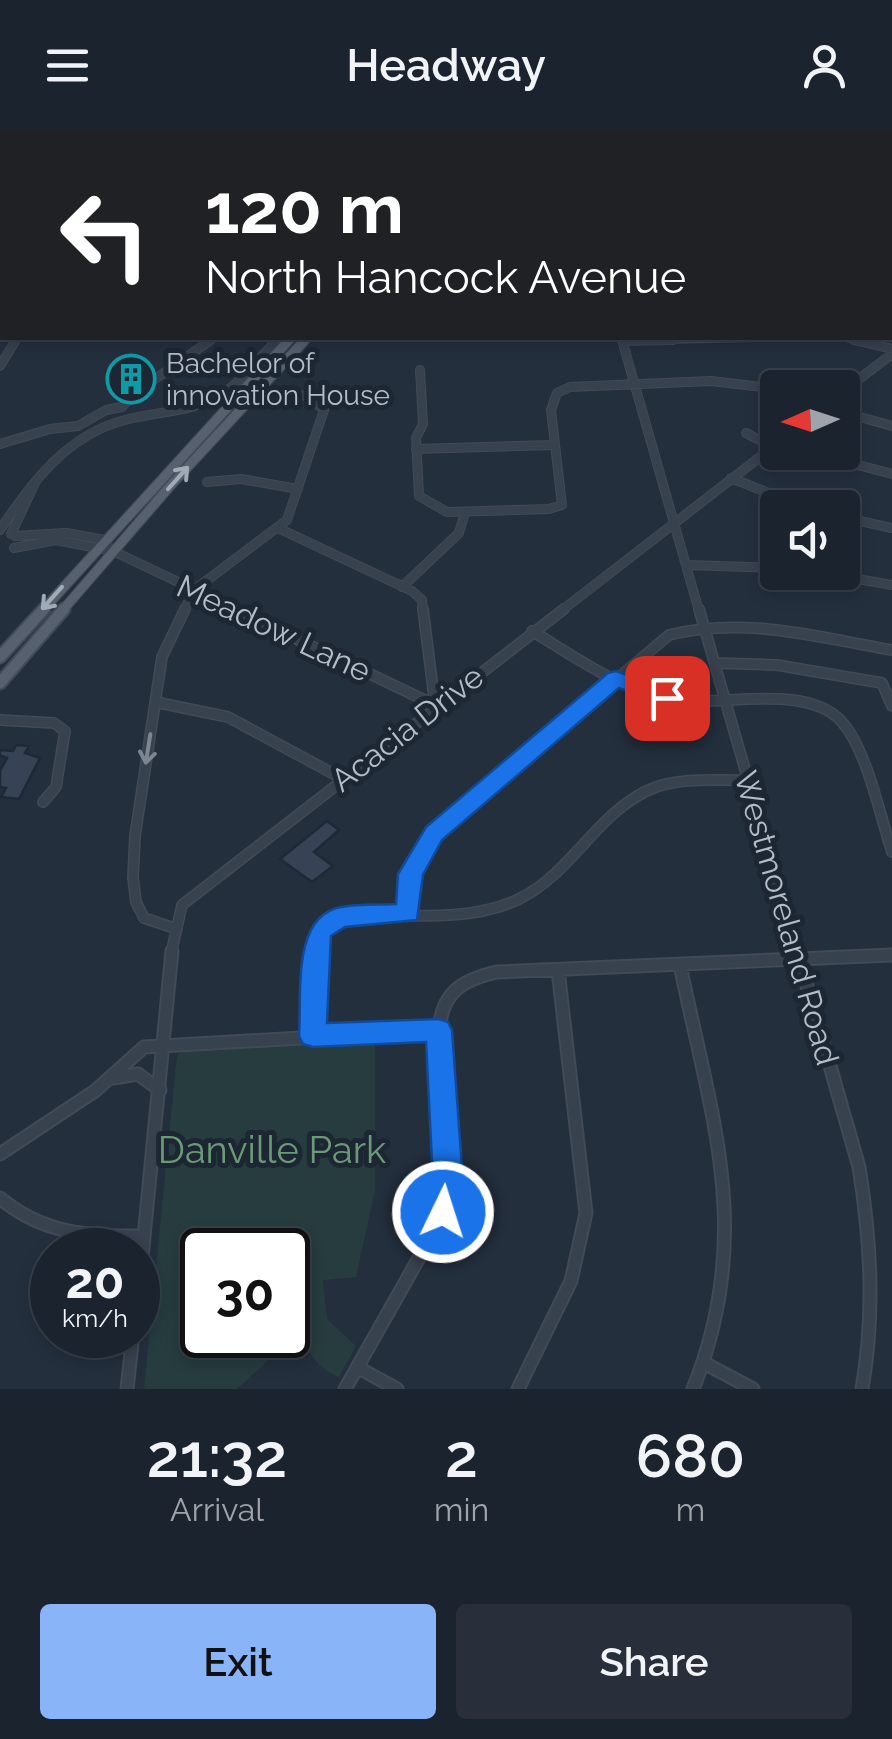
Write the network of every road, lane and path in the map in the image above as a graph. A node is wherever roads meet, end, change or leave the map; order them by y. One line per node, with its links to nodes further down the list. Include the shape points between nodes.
1 (16, 340): 8 (street); 10 (street)
2 (211, 340): 16 (street)
3 (277, 340): 18 (street, via 218,397)
4 (289, 340): 41 (main road)
5 (305, 340): 43 (main road, one-way to 5)
6 (622, 340): 13 (street, Westmoreland Road)
7 (853, 340): 9 (street)
8 (0, 342)
9 (892, 352): 12 (street)
10 (0, 366)
11 (420, 370): 24 (street, via 423,424)
12 (860, 378)
13 (634, 383): 14 (street); 23 (street, via 578,385 557,393 550,410); 35 (street, Westmoreland Road)
14 (760, 387)
15 (278, 394): 31 (street, via 308,396 324,410)
16 (122, 407): 18 (street); 22 (street, via 78,426)
17 (860, 417): 19 (street)
18 (129, 418): 30 (street, via 65,451)
19 (892, 426)
20 (746, 433): 21 (street)
21 (760, 439)
22 (0, 444)
23 (553, 445): 24 (street); 33 (street, via 562,505)
24 (416, 449): 33 (street, via 419,496 440,510)
25 (760, 456): 28 (street, Acacia Drive)
26 (860, 466): 27 (street)
27 (892, 474)
28 (731, 478): 32 (street); 35 (street, Acacia Drive)
29 (207, 482): 31 (street, via 232,478)
30 (35, 484): 38 (street); 39 (street)
31 (298, 489): 37 (street)
32 (761, 490)
33 (465, 512): 48 (street, via 459,533)
34 (860, 522): 36 (street)
35 (674, 523): 40 (street, Acacia Drive); 42 (street, Westmoreland Road)
36 (892, 528)
37 (280, 529): 48 (street); 49 (street)
38 (0, 531): 39 (street)
39 (13, 535): 41 (street, Meadow Lane, via 66,533); 41 (street, Meadow Lane, via 10,551 56,540)
40 (653, 538): 42 (street); 51 (street, Acacia Drive)
41 (100, 544): 43 (street, Meadow Lane); 53 (main road, one-way to 53)
42 (680, 544): 44 (street, Westmoreland Road)
43 (113, 551): 49 (street, Meadow Lane); 56 (main road)
44 (686, 566): 45 (street); 50 (street, Westmoreland Road)
45 (760, 568)
46 (860, 579): 47 (street)
47 (892, 585)
48 (402, 586): 59 (street, via 424,604)
49 (194, 590): 58 (street, via 162,657); 59 (street, Meadow Lane)
50 (706, 629): 52 (street, via 780,630); 54 (street, Westmoreland Road); 55 (street, via 669,635)
51 (532, 631): 55 (street); 59 (street, Acacia Drive)
52 (892, 650)
53 (0, 657)
54 (715, 663): 57 (street, Westmoreland Road); 60 (street, via 791,666 882,683)
55 (616, 678): 57 (street, via 667,698); 66 (street, via 434,833 410,874)
56 (0, 683)
57 (725, 701): 63 (street, Westmoreland Road); 65 (street, via 799,703 836,717 848,730)
58 (155, 702): 62 (street, via 228,718); 67 (street, one-way to 67, via 133,878 144,918)
59 (435, 705): 62 (street, Acacia Drive)
60 (892, 706)
61 (0, 720): 64 (street, via 54,723 65,731 56,788)
62 (343, 778): 67 (street, Acacia Drive, via 188,898)
63 (748, 780): 66 (street, via 674,783 645,792 538,888 508,904); 69 (street, Westmoreland Road)
64 (43, 802)
65 (892, 852)
66 (408, 913): 73 (street, via 352,915 324,926 315,944)
67 (174, 928): 74 (street)
68 (892, 955): 69 (street)
69 (799, 960): 70 (street); 90 (street, Westmoreland Road, via 858,1167 870,1235 873,1302)
70 (680, 965): 71 (street); 82 (street, via 726,1229 720,1309)
71 (558, 970): 72 (street, via 497,972 462,983 439,1008); 87 (street, via 586,1213 571,1280)
72 (439, 1030): 73 (street); 83 (street, via 447,1197)
73 (313, 1036): 74 (street)
74 (164, 1045): 75 (street, via 144,1047); 76 (street)
75 (110, 1079): 76 (street, via 138,1074); 77 (street)
76 (160, 1090): 80 (street)
77 (1, 1151)
78 (0, 1198): 79 (street)
79 (50, 1228)
80 (145, 1228)
81 (130, 1358): 84 (street)
82 (704, 1363): 88 (street); 89 (street)
83 (357, 1367): 85 (street); 86 (street)
84 (127, 1389)
85 (345, 1389)
86 (397, 1389)
87 (518, 1389)
88 (693, 1389)
89 (752, 1389)
90 (862, 1389)

